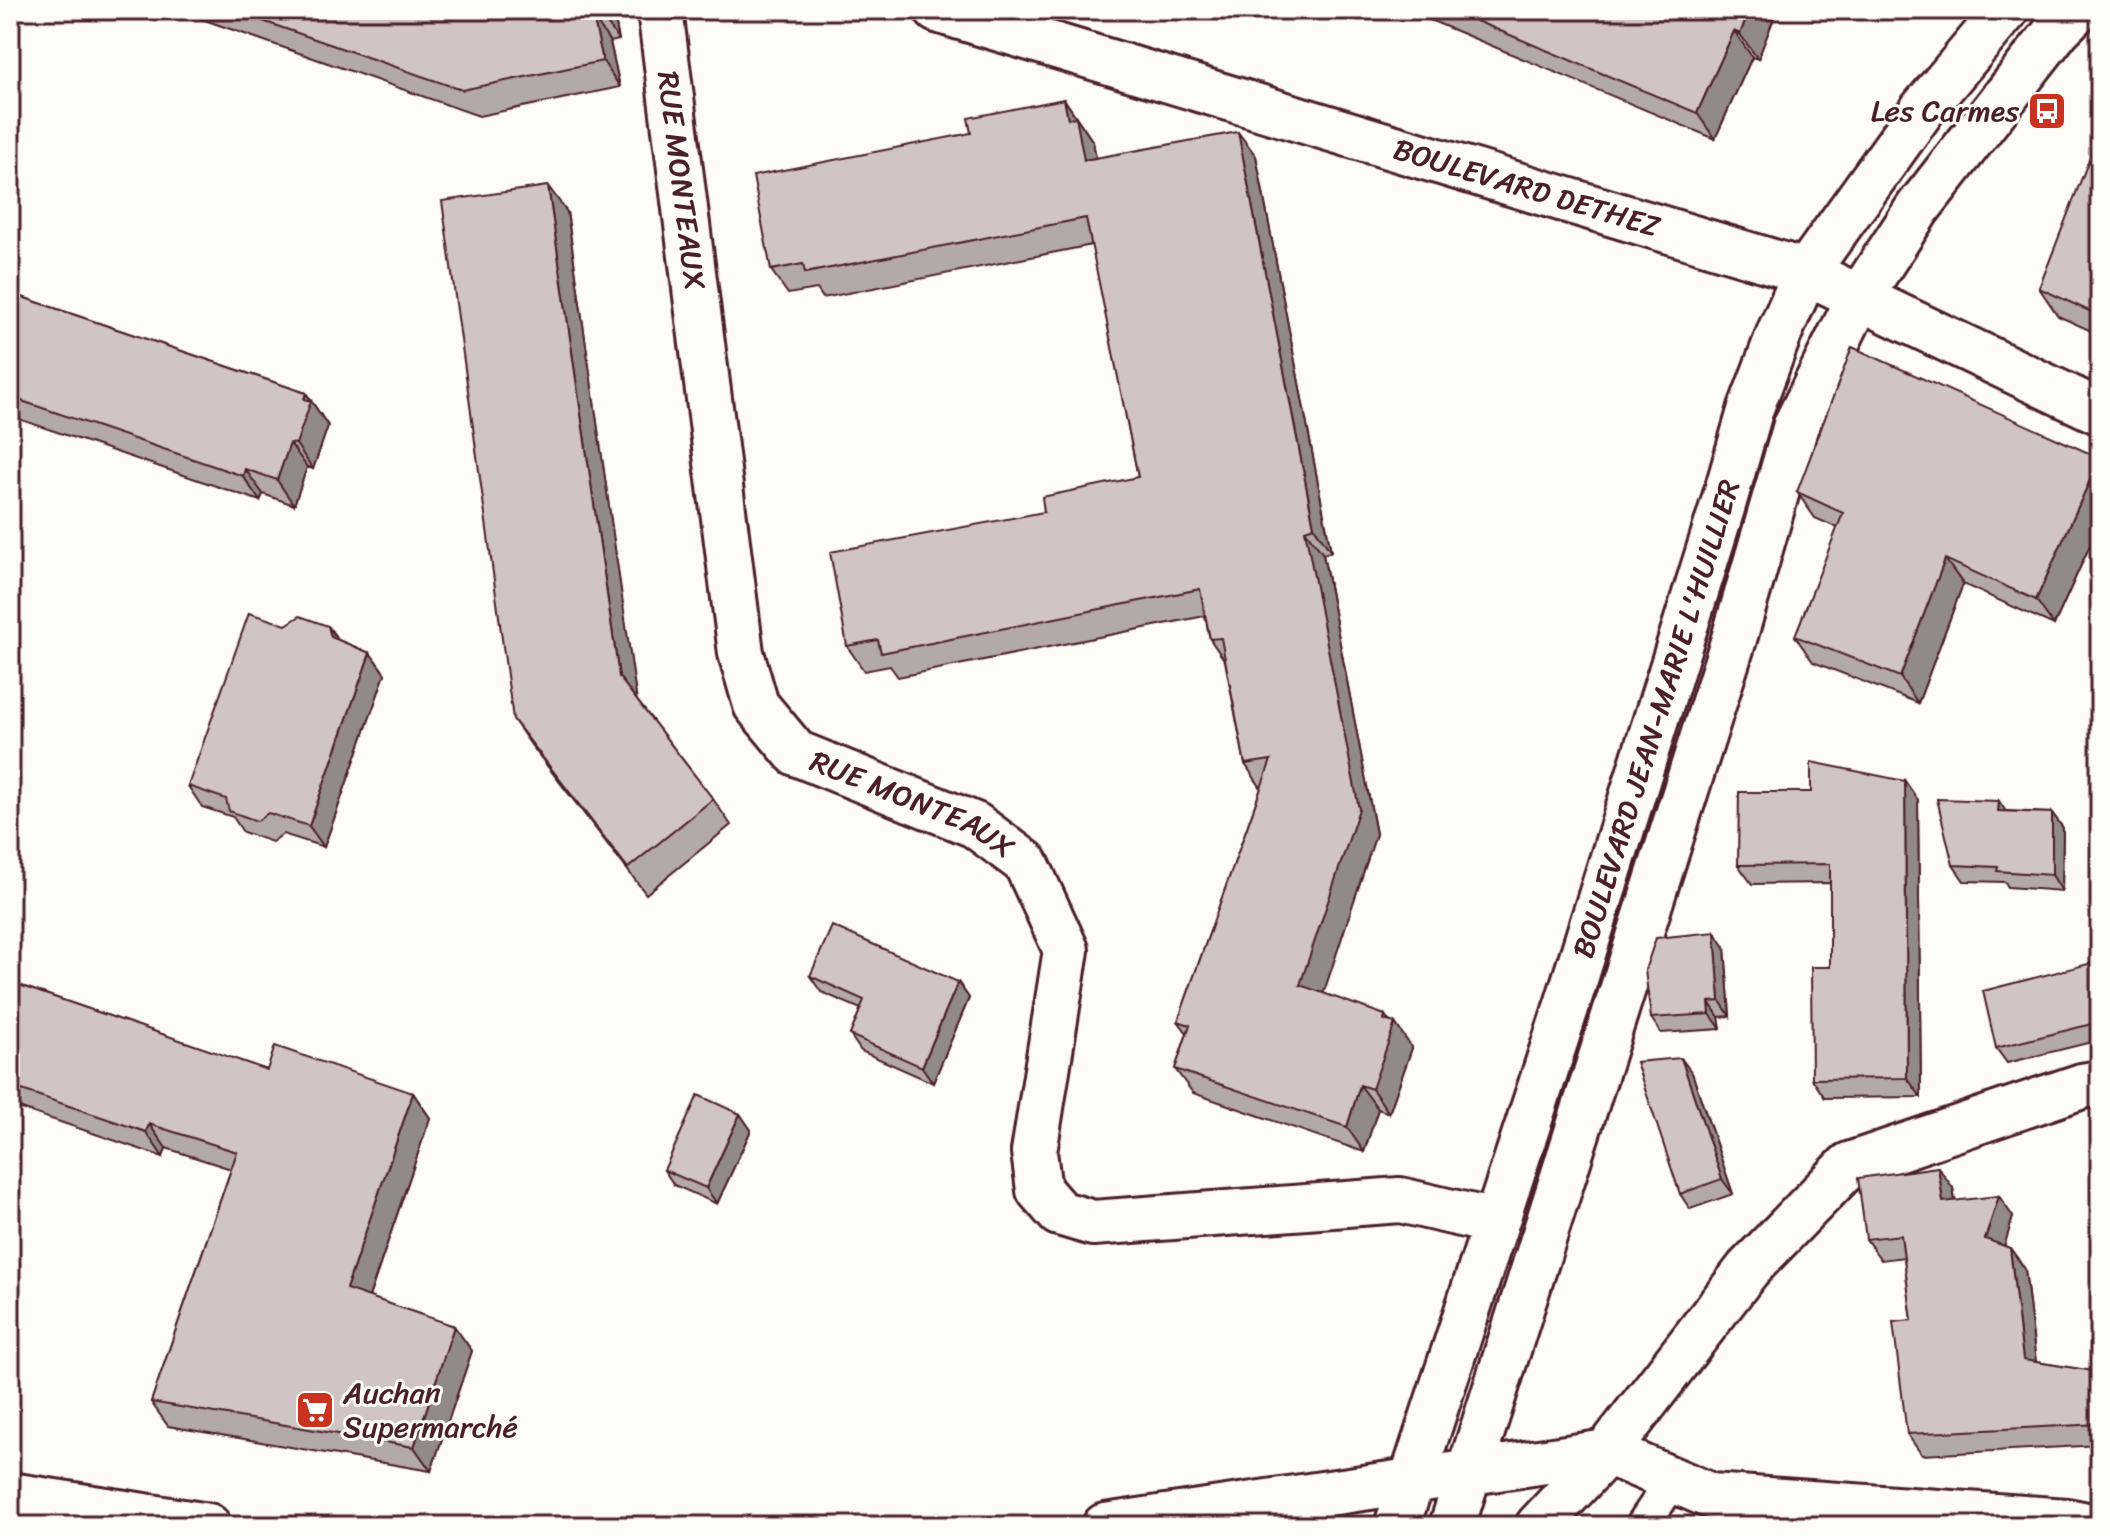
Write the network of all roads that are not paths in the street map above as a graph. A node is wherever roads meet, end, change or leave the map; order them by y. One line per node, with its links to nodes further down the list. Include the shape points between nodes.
1 (660, 10): 9 (street, RUE MONTEAUX, via 741,653 756,705 796,753 975,825 1026,863 1066,950 1034,1152 1039,1190 1059,1213 1093,1223 1400,1200)
2 (937, 10): 5 (street, BOULEVARD DETHEZ)
3 (2006, 10): 5 (street, BOULEVARD JEAN-MARIE L'HUILLIER, via 1922,110)
4 (2077, 10): 6 (street, BOULEVARD JEAN-MARIE L'HUILLIER, via 1918,208)
5 (1806, 272): 6 (street, BOULEVARD DETHEZ); 9 (street, BOULEVARD JEAN-MARIE L'HUILLIER, via 1751,408)
6 (1859, 298): 7 (street, BOULEVARD DETHEZ); 11 (street, BOULEVARD JEAN-MARIE L'HUILLIER, via 1796,425 1716,699)
7 (2100, 412)
8 (2100, 1083): 10 (street, via 1849,1165 1748,1269)
9 (1495, 1222): 13 (street, BOULEVARD JEAN-MARIE L'HUILLIER)
10 (1607, 1452): 11 (street); 12 (street); 19 (street)
11 (1469, 1474): 13 (street); 18 (street, BOULEVARD JEAN-MARIE L'HUILLIER)
12 (1673, 1480): 20 (lane); 21 (street, via 1711,1496)
13 (1410, 1483): 16 (street); 17 (street, BOULEVARD JEAN-MARIE L'HUILLIER)
14 (10, 1495): 15 (street)
15 (208, 1526)
16 (1105, 1526)
17 (1397, 1526)
18 (1452, 1526)
19 (1538, 1526)
20 (1642, 1526)
21 (2092, 1526)

